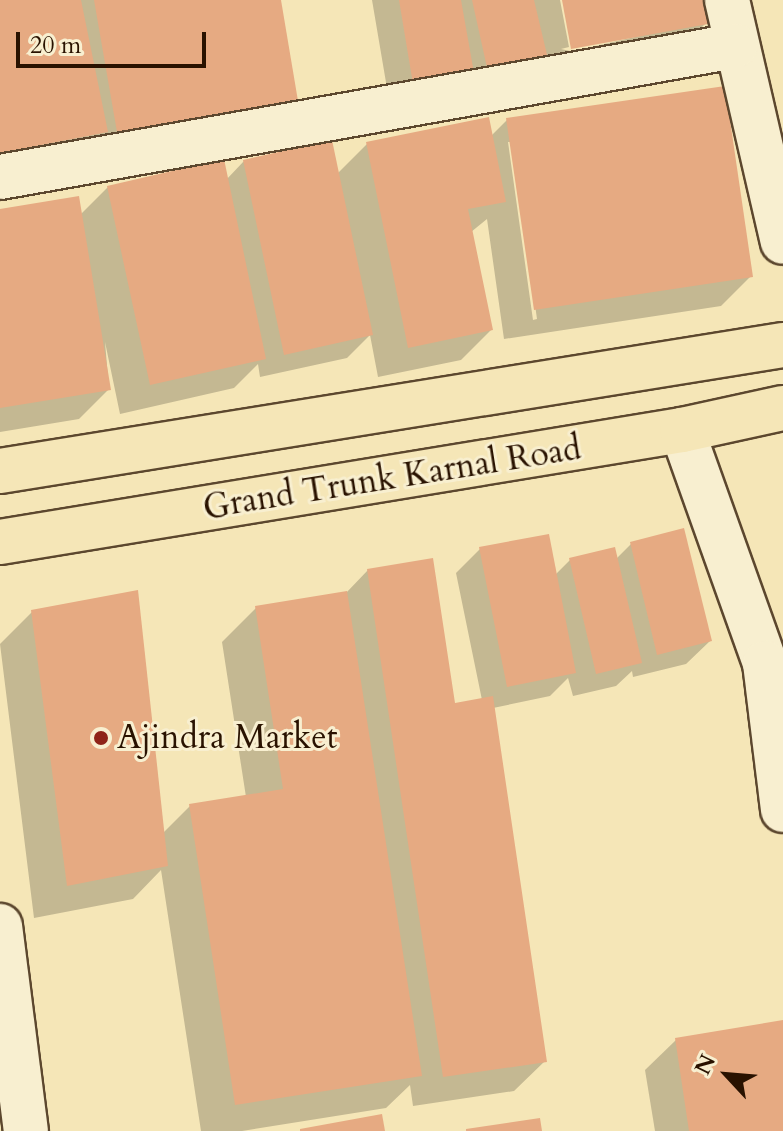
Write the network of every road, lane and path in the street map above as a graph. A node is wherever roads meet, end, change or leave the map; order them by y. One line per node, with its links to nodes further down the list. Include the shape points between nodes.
1 (727, 0): 2 (street)
2 (735, 46): 3 (street); 4 (street)
3 (0, 177)
4 (783, 242)
5 (783, 345): 8 (main road, Grand Trunk Karnal Road)
6 (783, 408): 7 (main road, Grand Trunk Karnal Road)
7 (682, 430): 9 (main road, Grand Trunk Karnal Road); 10 (street, via 765,663)
8 (0, 471)
9 (0, 542)
10 (783, 810)
11 (0, 926): 12 (street)
12 (26, 1131)

